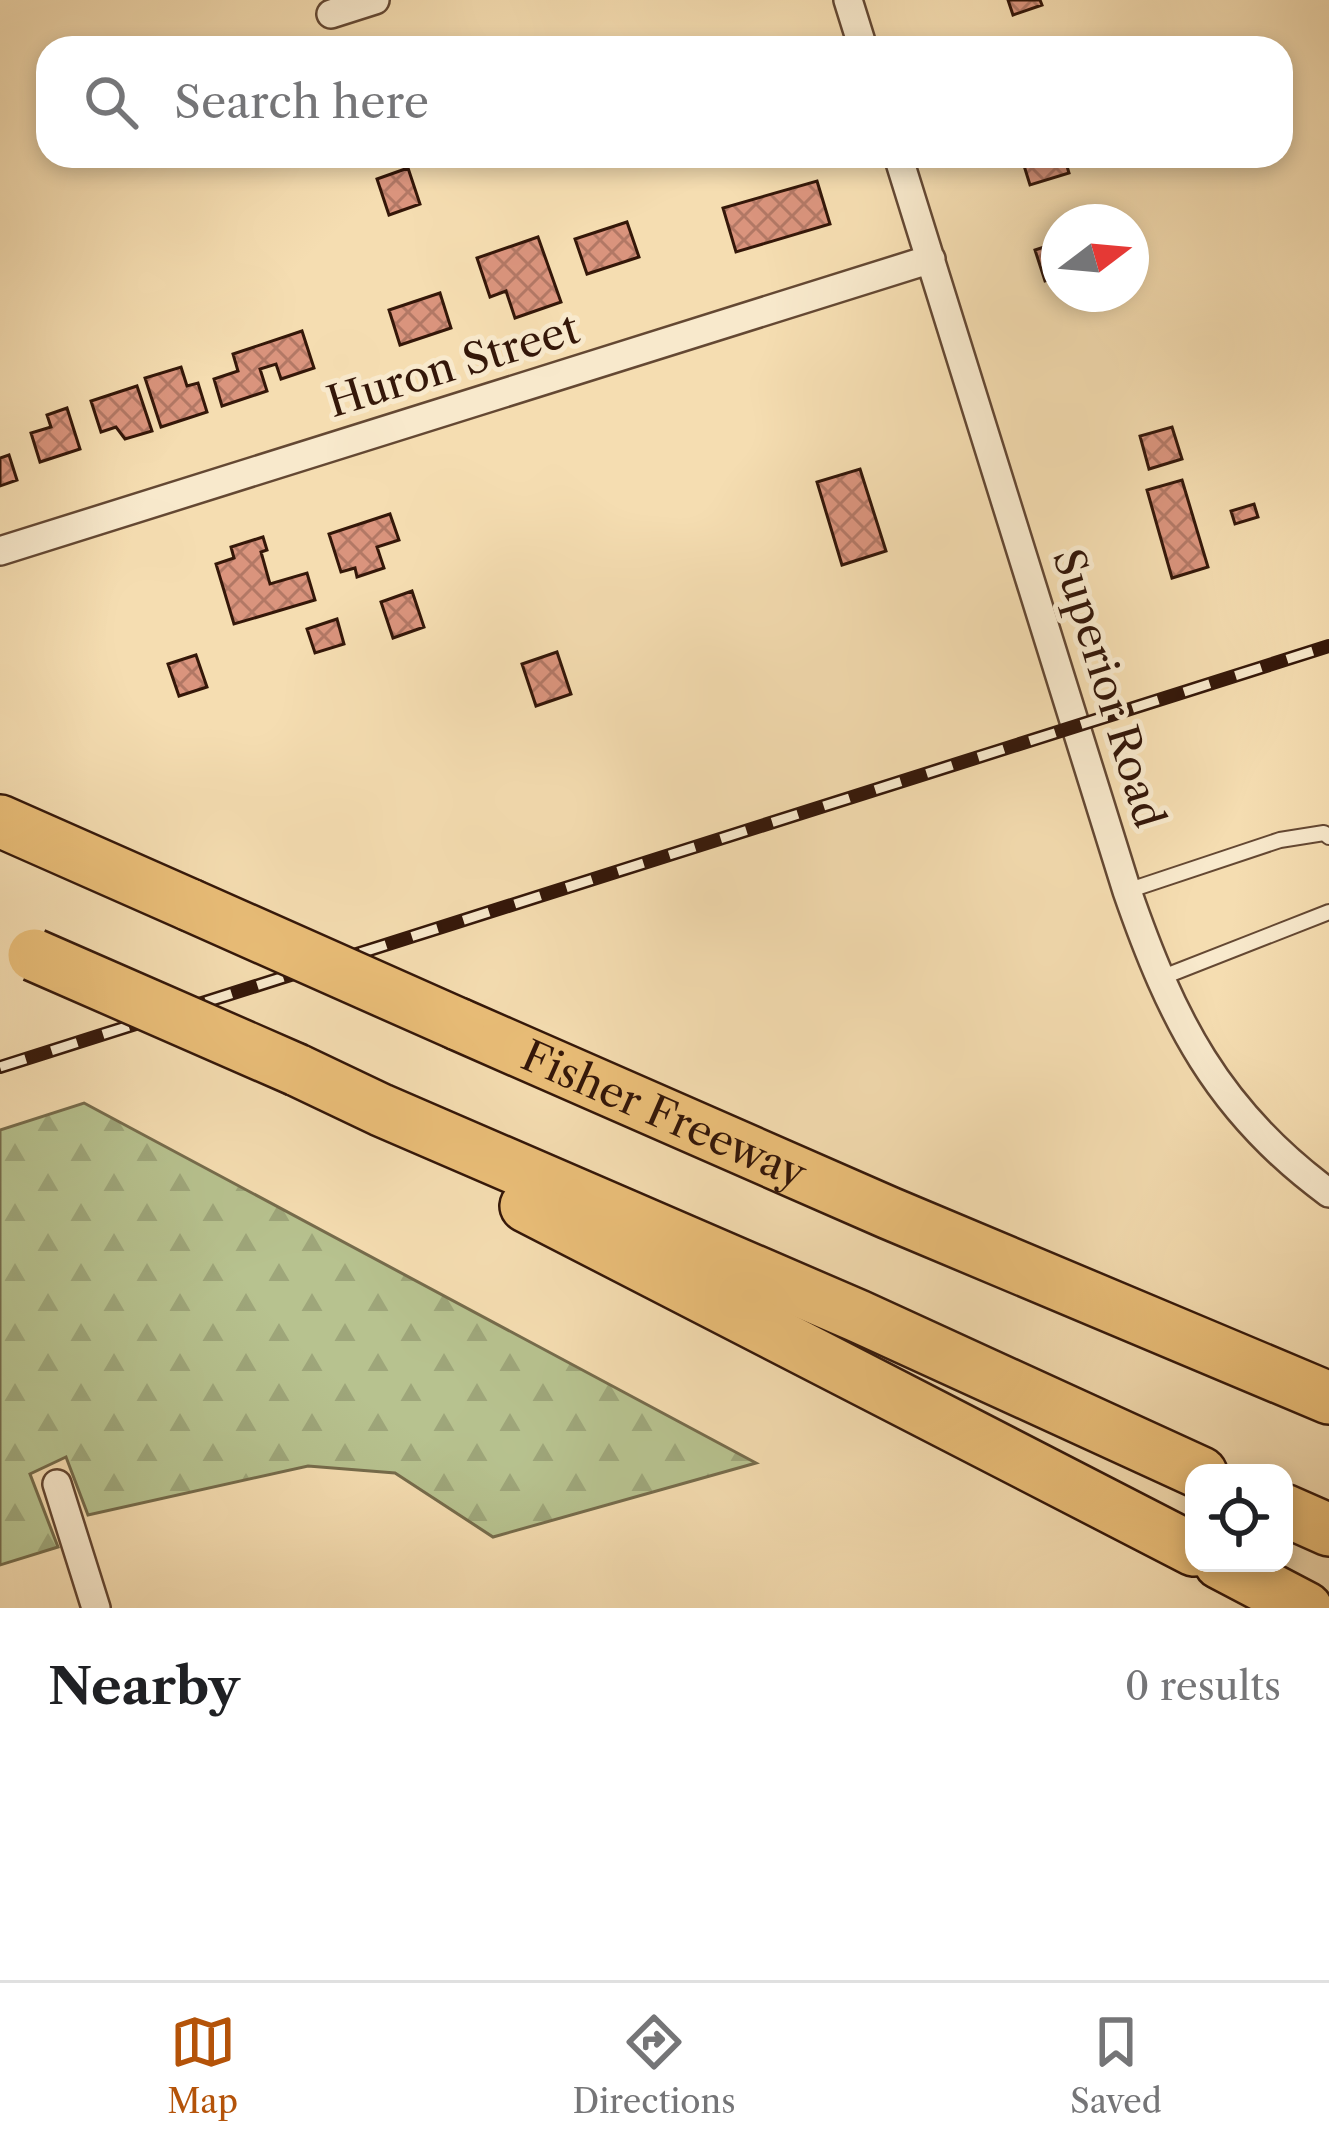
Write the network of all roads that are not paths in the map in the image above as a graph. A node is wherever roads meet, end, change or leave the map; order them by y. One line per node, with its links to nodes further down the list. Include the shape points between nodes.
1 (375, 0): 3 (street)
2 (848, 0): 4 (street)
3 (331, 14)
4 (859, 36)
5 (902, 168): 6 (street, Superior Road)
6 (931, 260): 7 (street, Huron Street); 10 (street, Superior Road)
7 (0, 550)
8 (0, 821): 16 (highway, Fisher Freeway, bridge)
9 (1329, 837): 10 (lane, via 1280,840)
10 (1127, 891): 13 (street, Superior Road)
11 (1329, 912): 13 (lane)
12 (17, 948): 14 (highway, bridge)
13 (1158, 979): 15 (street, Superior Road, via 1235,1106)
14 (381, 1110): 17 (highway); 21 (highway, via 476,1180)
15 (1329, 1193)
16 (1329, 1398)
17 (1185, 1466)
18 (57, 1484): 23 (street)
19 (1293, 1514): 20 (highway)
20 (1329, 1530)
21 (1185, 1545)
22 (1237, 1572): 24 (highway)
23 (96, 1608)
24 (1306, 1608)

